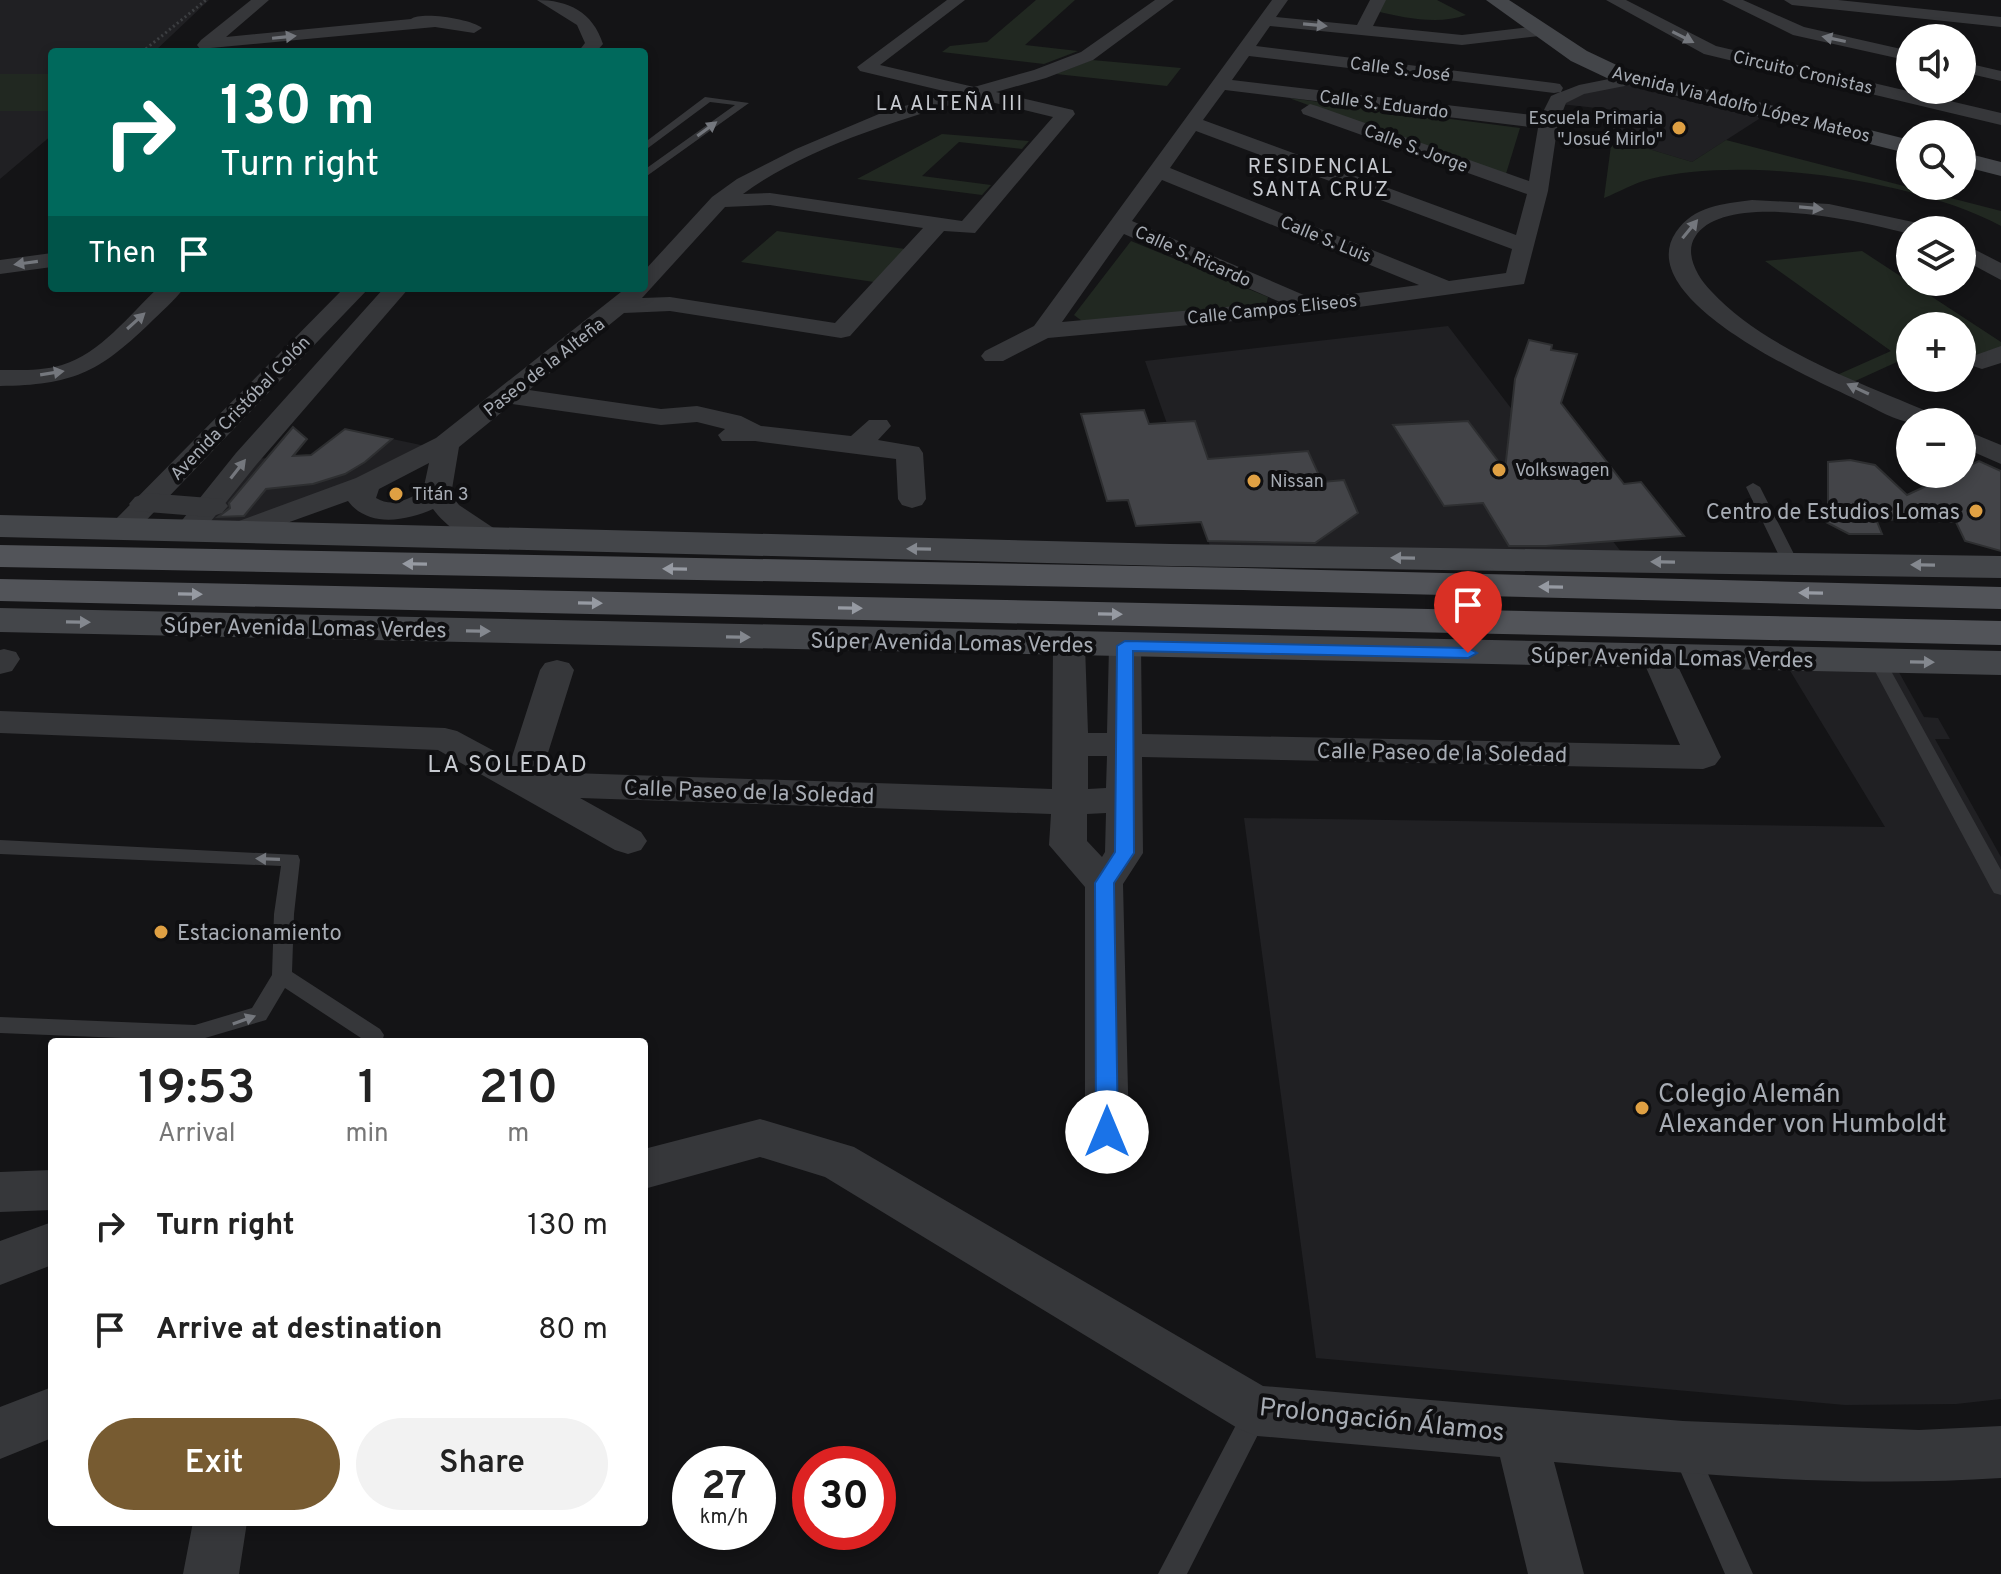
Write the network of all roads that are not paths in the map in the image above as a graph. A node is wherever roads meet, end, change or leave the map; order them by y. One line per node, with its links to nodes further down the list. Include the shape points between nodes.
1 (261, 0): 17 (street)
2 (545, 0): 27 (street, via 584,22 592,33)
3 (576, 0): 16 (street)
4 (957, 0): 37 (street, via 866,67)
5 (1166, 0): 37 (street, Paseo de la Alteña, via 1087,56)
6 (1280, 0): 21 (street, Calle Campos Eliseos)
7 (1378, 0): 24 (street)
8 (1496, 0): 25 (main road, Avenida Via Adolfo López Mateos)
9 (1530, 0): 42 (main road, Avenida Via Adolfo López Mateos, via 1612,53 1666,75)
10 (1614, 0): 36 (street, Circuito Cronistas, one-way to 36, via 1710,50)
11 (1730, 0): 29 (street, one-way to 11, via 1799,31)
12 (1792, 0): 13 (street)
13 (1823, 2): 15 (street)
14 (1988, 3): 22 (street)
15 (1909, 6): 22 (street)
16 (602, 16)
17 (241, 18): 18 (street); 26 (street)
18 (271, 18)
19 (301, 18): 20 (street)
20 (440, 21): 23 (street); 26 (street, one-way to 20)
21 (1266, 21): 24 (street, one-way to 24); 28 (street, Calle Campos Eliseos)
22 (1999, 24)
23 (474, 28)
24 (1363, 30): 25 (street, via 1462,40)
25 (1539, 31): 31 (main road, Avenida Via Adolfo López Mateos)
26 (202, 48)
27 (590, 48)
28 (1245, 50): 33 (street, Calle Campos Eliseos); 35 (street, Calle S. José)
29 (1896, 53)
30 (1976, 70): 32 (street)
31 (1625, 76): 35 (street); 40 (street, Calle Campos Eliseos, via 1567,94); 43 (main road, Avenida Via Adolfo López Mateos)
32 (2001, 76)
33 (1221, 84): 34 (street, Calle S. Eduardo); 41 (street, Calle Campos Eliseos)
34 (1248, 88): 40 (street, Calle S. Eduardo); 52 (street, Calle S. Jorge)
35 (1554, 88): 40 (street, Calle Campos Eliseos, via 1544,96)
36 (1896, 89)
37 (969, 93): 51 (street, Paseo de la Alteña, via 893,115); 56 (street, via 1066,114 967,228)
38 (1951, 104): 39 (street, Circuito Cronistas)
39 (2001, 119)
40 (1542, 122): 52 (street, Calle Campos Eliseos)
41 (1193, 123): 49 (street, Calle Campos Eliseos); 58 (street)
42 (1896, 130)
43 (1896, 144)
44 (648, 145): 50 (lane, one-way to 44, via 744,103 708,99)
45 (1976, 149): 46 (main road)
46 (2001, 155)
47 (1976, 163): 48 (main road)
48 (2001, 169)
49 (1158, 171): 57 (street, Calle Campos Eliseos); 65 (street, Calle S. Luis)
50 (648, 172)
51 (744, 183): 53 (street); 54 (street, Paseo de la Alteña)
52 (1530, 189): 58 (street, Calle Campos Eliseos)
53 (770, 199): 54 (street); 56 (street)
54 (719, 201): 63 (street, Paseo de la Alteña)
55 (1896, 223): 77 (street, one-way to 55, via 1746,331 1706,301 1685,272 1679,250 1683,232 1698,218 1733,209 1784,205)
56 (939, 224): 70 (street, via 841,331)
57 (1120, 224): 72 (street, Calle S. Ricardo); 73 (street, Calle Campos Eliseos)
58 (1519, 243): 65 (street, Calle Campos Eliseos, via 1516,279)
59 (1976, 258): 62 (street)
60 (48, 261): 61 (street, one-way to 61)
61 (0, 267)
62 (2001, 273)
63 (648, 280)
64 (648, 289): 70 (street)
65 (1449, 289): 72 (street, Calle Campos Eliseos)
66 (168, 292): 75 (street, one-way to 66, via 78,369)
67 (353, 292): 87 (street, Avenida Cristóbal Colón)
68 (393, 292): 88 (street, Avenida Cristóbal Colón, one-way to 68)
69 (636, 292): 71 (street, Paseo de la Alteña)
70 (670, 304): 71 (street)
71 (621, 306): 76 (street, Paseo de la Alteña)
72 (1309, 307): 73 (street, Calle Campos Eliseos)
73 (1043, 331): 74 (street, Calle Campos Eliseos)
74 (994, 356)
75 (0, 378)
76 (507, 395): 79 (street, Paseo de la Alteña); 81 (street, via 661,417 678,428 716,437 755,433)
77 (1899, 408)
78 (878, 426): 81 (street)
79 (446, 444): 83 (street, Paseo de la Alteña); 85 (street)
80 (1976, 444): 82 (street)
81 (857, 445): 86 (street, via 909,453)
82 (2001, 456)
83 (366, 484): 85 (street, via 361,500 373,511 417,507); 90 (street, Paseo de la Alteña)
84 (1753, 487): 94 (lane)
85 (437, 495): 91 (street, via 449,511)
86 (912, 499)
87 (135, 516): 88 (main road); 89 (main road)
88 (199, 518): 90 (main road)
89 (0, 526)
90 (238, 531): 91 (main road)
91 (490, 539): 92 (main road, one-way to 91)
92 (1171, 555): 94 (main road, one-way to 92); 96 (main road)
93 (0, 556): 96 (main road, one-way to 93)
94 (1791, 564): 95 (main road, one-way to 94)
95 (2001, 567)
96 (1243, 579): 98 (main road, one-way to 96)
97 (0, 590): 100 (main road, Súper Avenida Lomas Verdes, one-way to 100)
98 (2001, 598)
99 (0, 620): 102 (main road, Súper Avenida Lomas Verdes, one-way to 102)
100 (1421, 621): 101 (main road, Súper Avenida Lomas Verdes); 104 (main road)
101 (2001, 633)
102 (1069, 645): 103 (main road, Súper Avenida Lomas Verdes); 110 (street)
103 (1125, 646): 104 (main road, Súper Avenida Lomas Verdes); 111 (street)
104 (1311, 650): 105 (main road, Súper Avenida Lomas Verdes)
105 (1657, 656): 106 (main road, Súper Avenida Lomas Verdes); 111 (street, Calle Paseo de la Soledad, via 1703,757)
106 (1877, 660): 107 (main road, Súper Avenida Lomas Verdes, one-way to 107); 118 (lane)
107 (2001, 663)
108 (557, 670): 112 (street)
109 (0, 722): 112 (street, Calle Paseo de la Soledad, via 445,739)
110 (1071, 744): 111 (street, Calle Paseo de la Soledad); 114 (street)
111 (1126, 746): 113 (street)
112 (521, 783): 114 (street, Calle Paseo de la Soledad); 115 (street)
113 (1125, 800): 114 (street, Calle Paseo de la Soledad); 117 (street, via 1124,853)
114 (1069, 802): 117 (street, via 1068,845)
115 (628, 841)
116 (0, 847): 119 (lane, one-way to 116, via 291,860)
117 (1104, 883): 122 (street)
118 (2001, 888)
119 (282, 976): 120 (lane, one-way to 119, via 195,1033 259,1014); 121 (lane)
120 (0, 1025)
121 (372, 1038)
122 (1107, 1132)
123 (648, 1168): 128 (street, Prolongación Álamos, via 760,1138 838,1161)
124 (48, 1190): 125 (street)
125 (0, 1192)
126 (48, 1245): 127 (street)
127 (0, 1263)
128 (1257, 1411): 131 (street, Prolongación Álamos); 136 (lane)
129 (48, 1414): 130 (street)
130 (0, 1433)
131 (1520, 1434): 132 (street, Prolongación Álamos); 137 (street)
132 (1683, 1447): 133 (street, Prolongación Álamos, via 1919,1457); 138 (lane)
133 (2001, 1452)
134 (219, 1526): 135 (street)
135 (211, 1574)
136 (1172, 1574)
137 (1556, 1574)
138 (1739, 1574)

